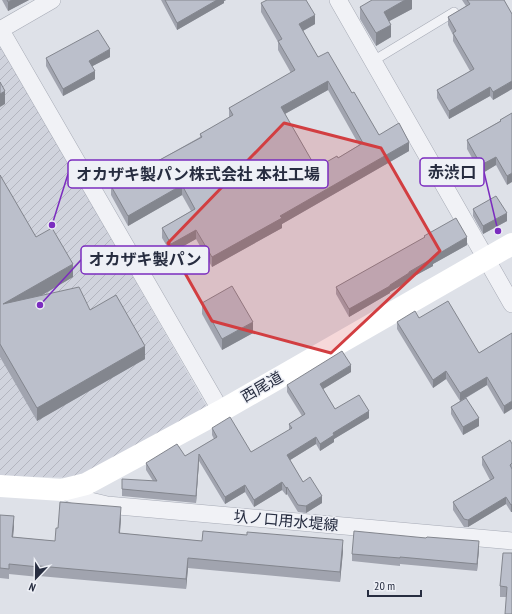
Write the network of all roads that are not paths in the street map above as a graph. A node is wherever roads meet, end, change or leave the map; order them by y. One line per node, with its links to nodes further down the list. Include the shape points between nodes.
1 (52, 0): 4 (street)
2 (338, 0): 5 (street)
3 (454, 12): 5 (lane)
4 (0, 30): 9 (street)
5 (373, 61): 7 (street)
6 (512, 244): 7 (street, 西尾道)
7 (486, 259): 8 (street); 9 (street, 西尾道)
8 (512, 304)
9 (221, 411): 11 (street, 西尾道, via 86,484)
10 (0, 486): 11 (street, 西尾道)
11 (62, 490): 12 (street, 圦ノ口用水堤線, via 107,505)
12 (512, 540)

